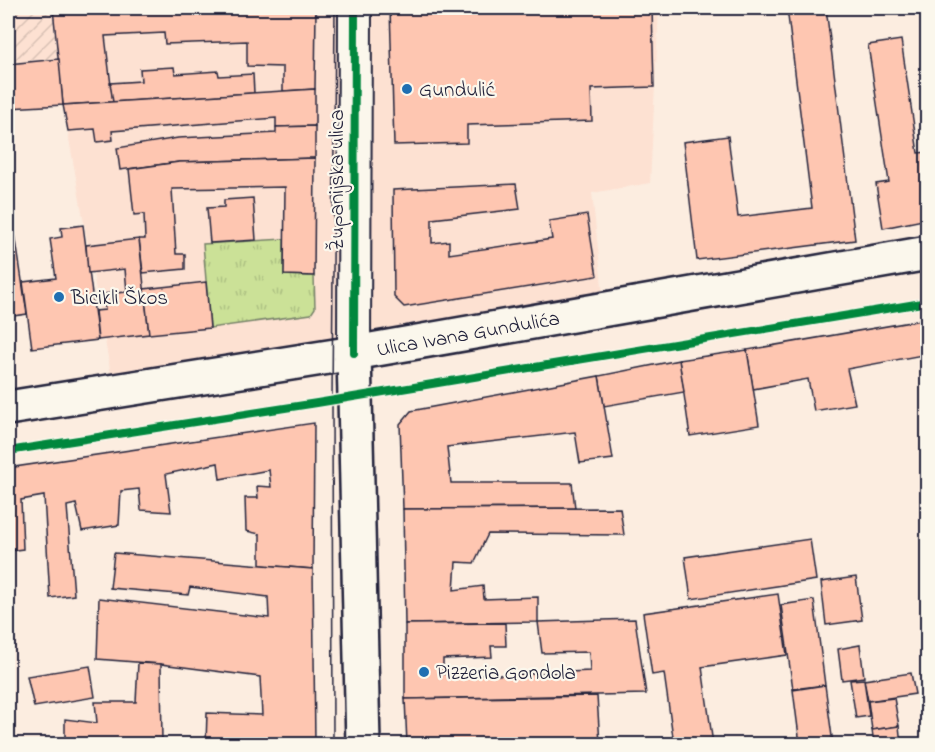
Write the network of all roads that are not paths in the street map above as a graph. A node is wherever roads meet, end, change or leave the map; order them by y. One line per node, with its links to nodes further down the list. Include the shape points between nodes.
1 (355, 8): 3 (street, Županijska ulica)
2 (927, 253): 3 (main road, Ulica Ivana Gundulića)
3 (354, 353): 4 (main road, Ulica Ivana Gundulića); 5 (main road, Županijska ulica)
4 (8, 408)
5 (363, 744)

